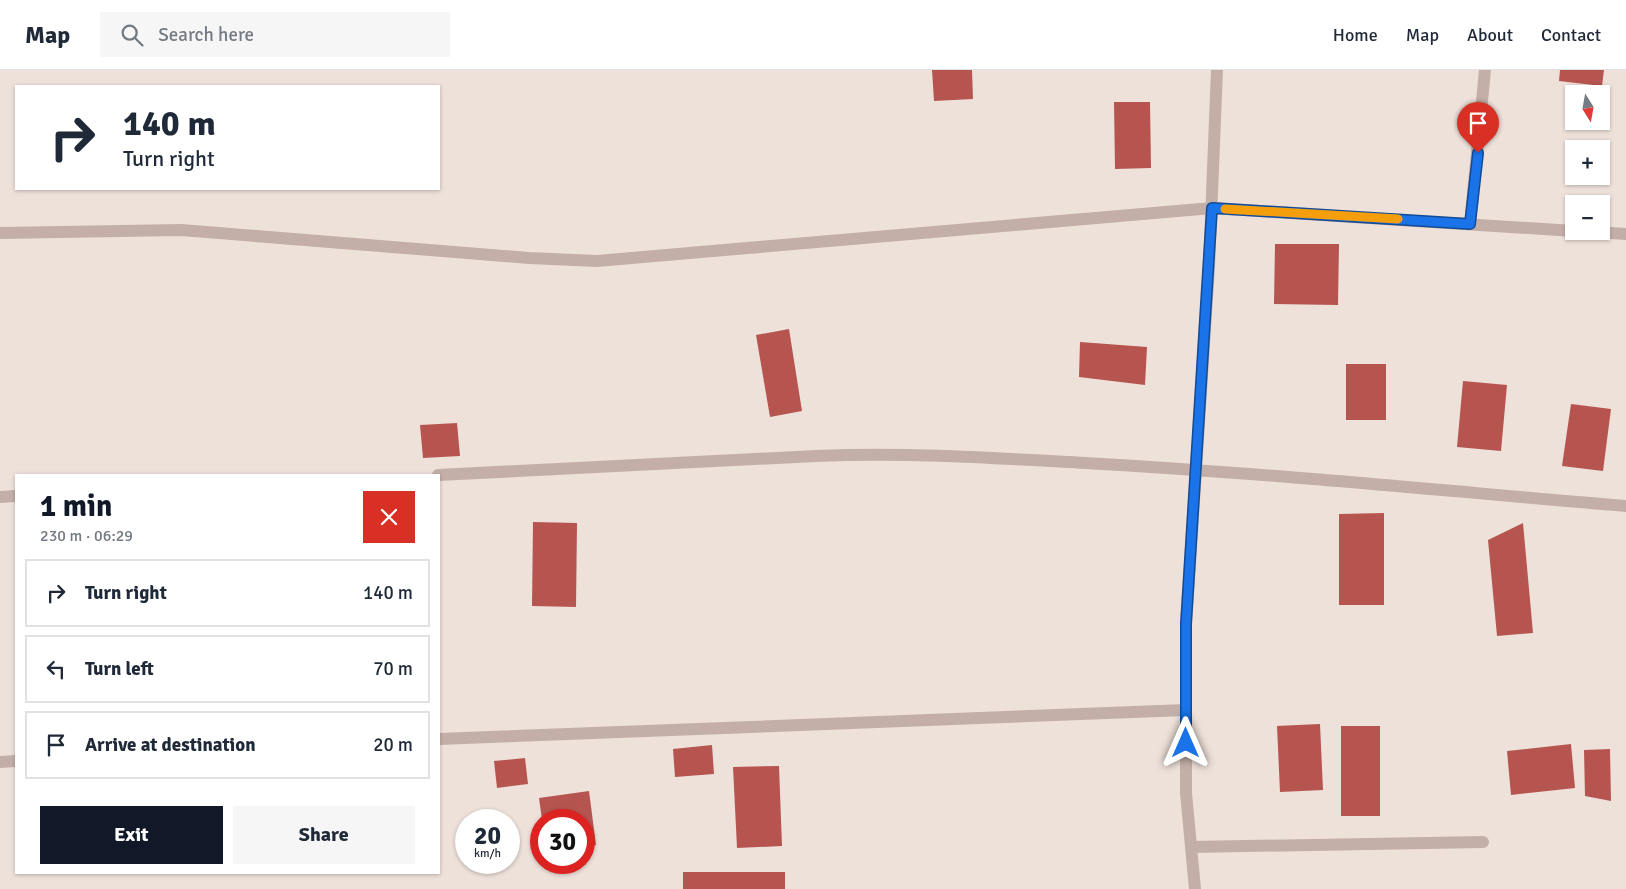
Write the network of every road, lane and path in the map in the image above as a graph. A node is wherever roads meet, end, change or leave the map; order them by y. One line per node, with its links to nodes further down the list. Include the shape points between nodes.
1 (1217, 70): 3 (street)
2 (1485, 70): 4 (street)
3 (1212, 208): 4 (street); 6 (street, via 596,261 181,230); 9 (street)
4 (1470, 224): 5 (street)
5 (1565, 230)
6 (0, 233)
7 (1610, 233): 8 (street)
8 (1626, 234)
9 (1196, 469): 10 (street, via 873,454); 13 (street); 14 (street, via 1186,624)
10 (440, 475)
11 (15, 496): 12 (street)
12 (0, 497)
13 (1626, 506)
14 (1186, 710): 15 (street); 19 (street, via 1186,793)
15 (440, 739)
16 (15, 761): 17 (street)
17 (0, 762)
18 (1483, 842): 19 (street)
19 (1191, 847): 20 (street)
20 (1195, 889)

